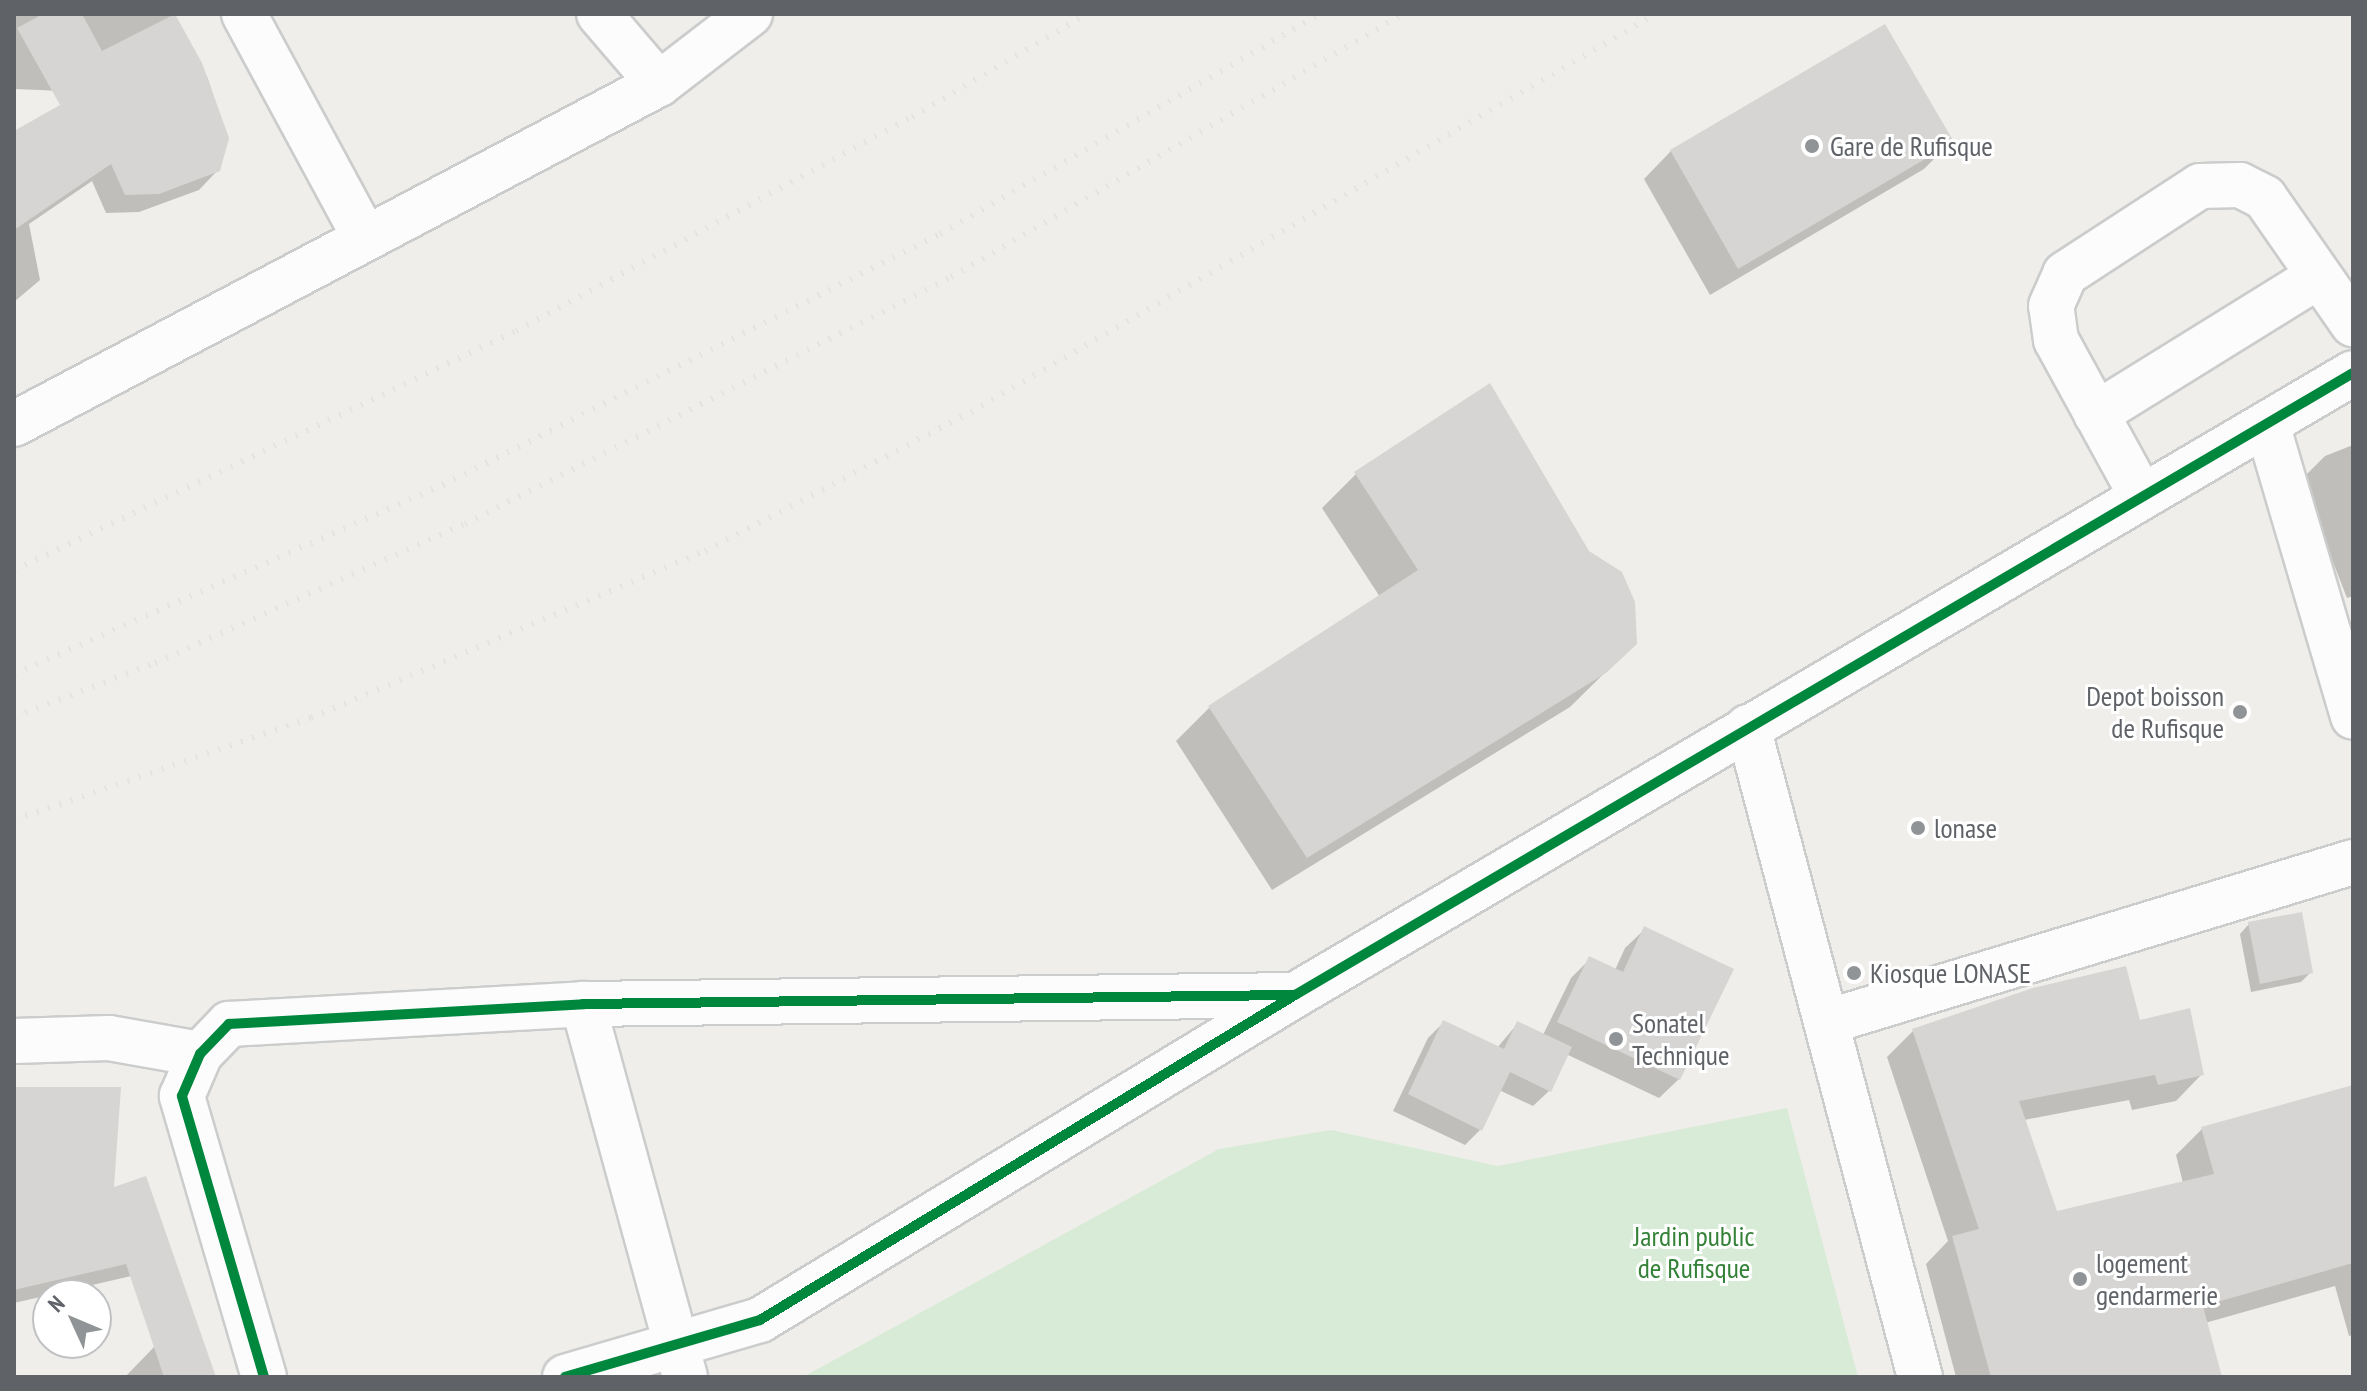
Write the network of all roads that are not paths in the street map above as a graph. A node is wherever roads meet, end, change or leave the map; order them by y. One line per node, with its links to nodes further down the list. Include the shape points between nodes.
1 (244, 14): 5 (street)
2 (599, 14): 4 (street)
3 (750, 14): 4 (street)
4 (659, 84): 5 (street)
5 (365, 238): 10 (street)
6 (2319, 276): 7 (street); 9 (street); 9 (street, via 2265,198 2240,185 2200,186 2065,274 2051,306 2056,340)
7 (2353, 324)
8 (2353, 373): 11 (street)
9 (2096, 414): 12 (street)
10 (14, 424)
11 (2267, 424): 12 (street); 13 (street)
12 (2142, 497): 14 (street)
13 (2353, 717)
14 (1748, 727): 16 (street); 18 (street)
15 (2353, 862): 18 (street)
16 (1295, 995): 17 (street); 21 (street, via 760,1320)
17 (583, 1004): 20 (street, via 229,1024); 21 (street)
18 (1827, 1022): 24 (street)
19 (14, 1041): 20 (street, via 109,1038)
20 (200, 1054): 22 (street, via 182,1096)
21 (680, 1361): 23 (street)
22 (264, 1377)
23 (565, 1377)
24 (1920, 1377)

